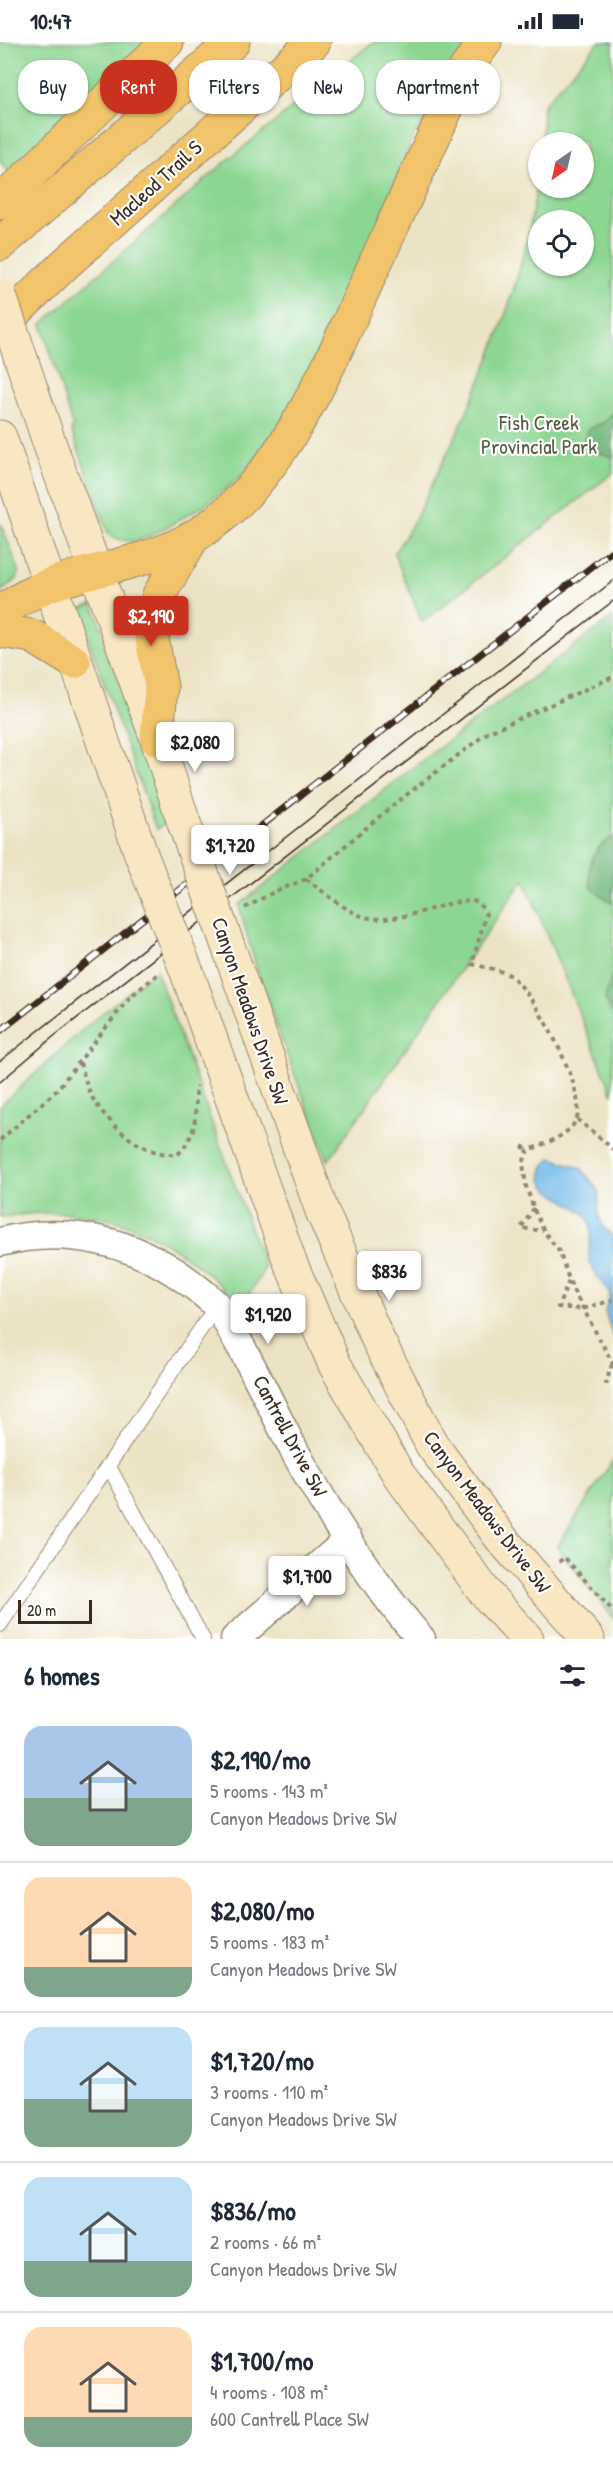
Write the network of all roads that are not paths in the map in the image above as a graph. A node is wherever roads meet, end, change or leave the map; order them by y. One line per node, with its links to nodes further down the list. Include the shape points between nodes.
1 (167, 42): 5 (highway)
2 (233, 42): 6 (highway)
3 (314, 42): 8 (highway, Macleod Trail S)
4 (485, 42): 10 (highway, via 463,72 322,379 294,429 259,478 230,508)
5 (0, 203)
6 (0, 244)
7 (0, 296): 11 (main road, Canyon Meadows Drive SW, bridge)
8 (0, 327)
9 (0, 437): 12 (main road)
10 (193, 537): 11 (highway); 16 (highway, via 159,595 151,633 161,687)
11 (96, 572): 12 (highway); 16 (main road, Canyon Meadows Drive SW)
12 (50, 584): 13 (highway); 15 (main road)
13 (0, 612)
14 (0, 631): 15 (highway, via 32,636)
15 (74, 662): 25 (main road, bridge, via 141,854 175,973 335,1365 399,1475 487,1595)
16 (157, 739): 26 (main road, Canyon Meadows Drive SW, bridge, via 321,1211 378,1340 427,1435 501,1538)
17 (0, 1242): 18 (street, Cantrell Drive SW, via 44,1235 109,1242 157,1259)
18 (217, 1305): 19 (lane); 20 (street, Cantrell Drive SW, via 251,1362 294,1450)
19 (108, 1465): 21 (lane); 22 (lane)
20 (348, 1540): 23 (street); 24 (street, Cantrell Drive SW)
21 (0, 1625)
22 (203, 1639)
23 (235, 1639)
24 (421, 1639)
25 (527, 1639)
26 (588, 1639)

